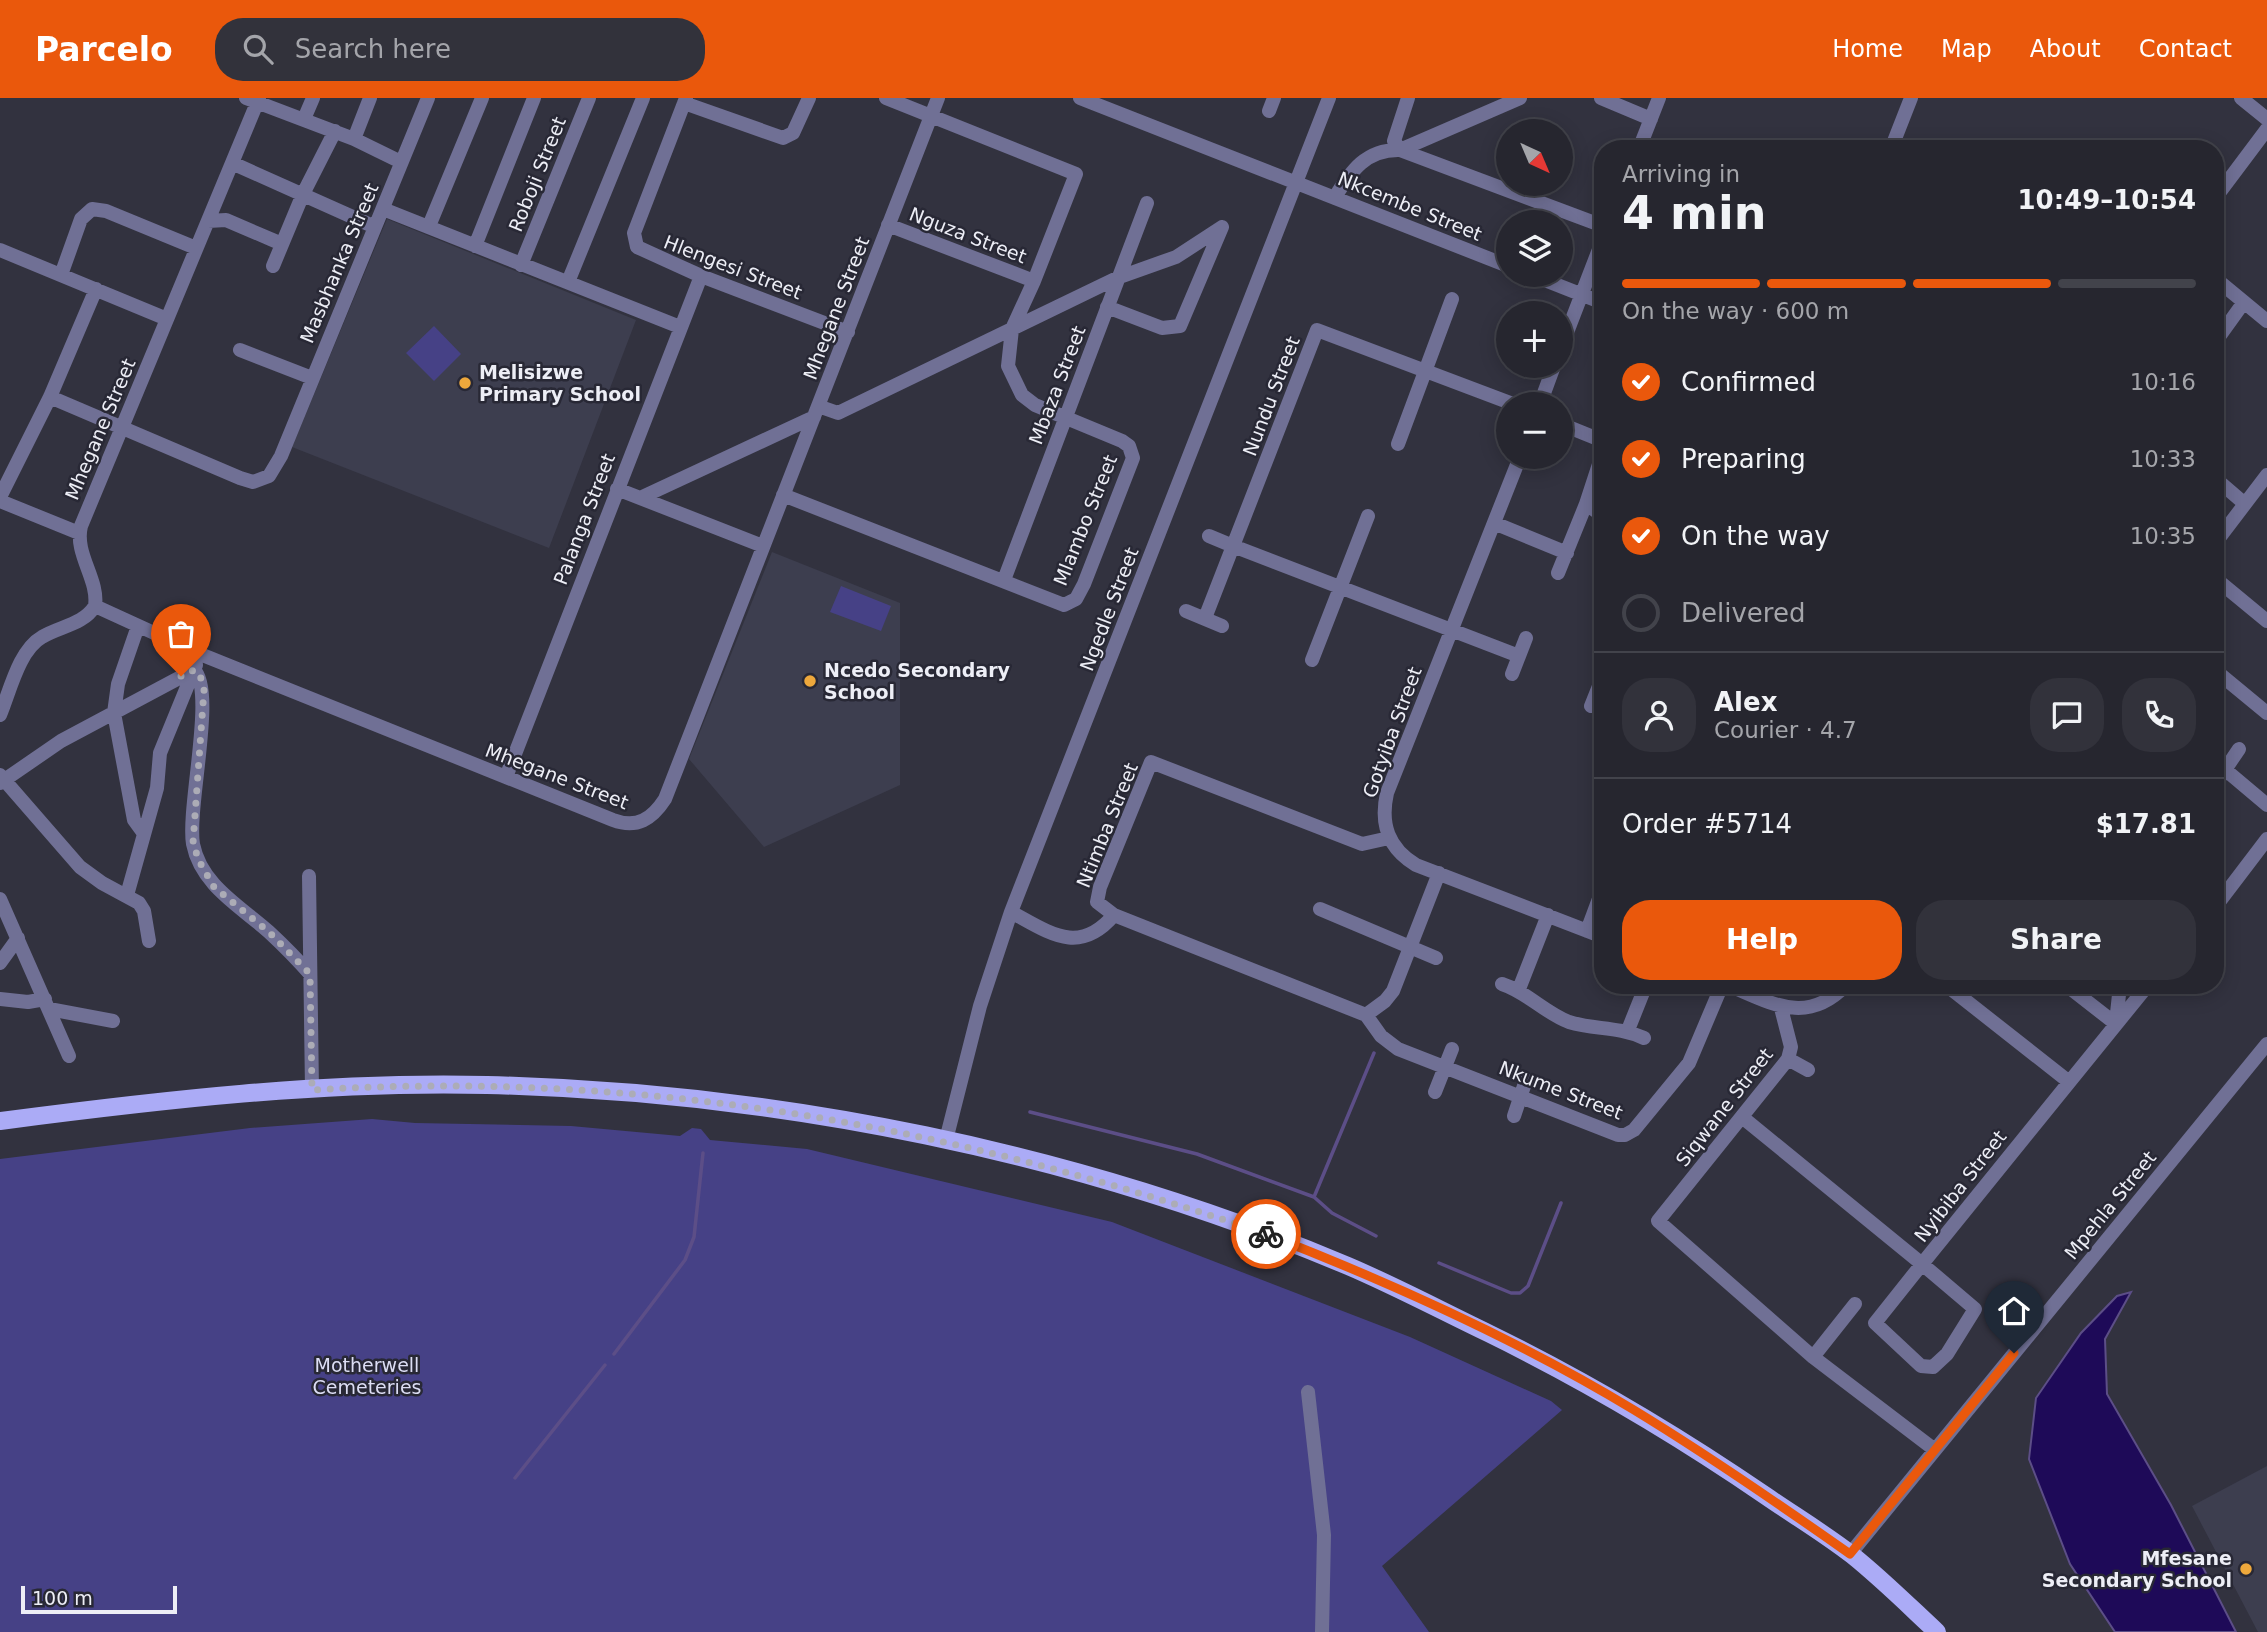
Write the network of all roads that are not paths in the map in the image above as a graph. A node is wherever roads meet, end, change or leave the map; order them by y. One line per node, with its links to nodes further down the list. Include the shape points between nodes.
1 (313, 98): 22 (street)
2 (370, 98): 27 (street)
3 (428, 98): 31 (street, Masbhanka Street)
4 (482, 98): 42 (street)
5 (534, 98): 45 (street)
6 (589, 98): 50 (street, Roboji Street)
7 (643, 98): 56 (street)
8 (809, 98): 20 (street, via 793,133 783,138)
9 (886, 98): 21 (street)
10 (939, 98): 21 (street, Mhegane Street)
11 (1080, 98): 33 (street, Nkcembe Street)
12 (1329, 98): 33 (street, Ngedle Street)
13 (1408, 98): 30 (street, via 1394,141)
14 (1520, 98): 30 (street)
15 (1601, 98): 23 (street)
16 (1658, 98): 23 (street)
17 (1911, 98): 29 (street)
18 (2241, 98): 24 (street)
19 (254, 99): 22 (street); 32 (street, Mhegane Street)
20 (685, 100): 53 (street, Hlengesi Street, via 634,239 642,251)
21 (932, 116): 41 (street, Mhegane Street); 55 (street, Mlambo Street, via 1076,174)
22 (304, 119): 26 (street)
23 (1651, 119): 28 (street)
24 (2267, 119)
25 (2267, 129): 34 (street)
26 (335, 131): 27 (street); 35 (street)
27 (354, 139): 31 (street)
28 (1643, 140)
29 (1895, 140)
30 (1399, 150): 36 (street, via 1382,149 1368,158); 40 (street)
31 (401, 162): 38 (street, Masbhanka Street)
32 (232, 163): 35 (street); 39 (street, Mhegane Street)
33 (1297, 182): 36 (street, Nkcembe Street); 140 (street, Ngedle Street)
34 (2224, 186)
35 (303, 194): 43 (street); 44 (street)
36 (1335, 197): 48 (street, Nkcembe Street)
37 (1147, 203): 54 (street, Mbaza Street)
38 (383, 209): 42 (street); 43 (street, Masbhanka Street)
39 (208, 222): 44 (street, via 226,220); 46 (street, Mhegane Street)
40 (1594, 223)
41 (888, 225): 55 (street, Nguza Street); 71 (street, Mhegane Street)
42 (429, 226): 45 (street)
43 (375, 227): 74 (street, Masbhanka Street)
44 (282, 244): 51 (street)
45 (475, 246): 50 (street)
46 (197, 248): 52 (street, via 92,209 81,219); 66 (street, Mhegane Street)
47 (0, 250): 52 (street)
48 (1496, 260)
49 (1594, 262): 60 (street)
50 (521, 265): 56 (street)
51 (273, 266)
52 (61, 275): 59 (street)
53 (701, 276): 68 (street, Palanga Street); 71 (street, Hlengesi Street)
54 (1117, 278): 64 (street, Mbaza Street); 64 (street, via 1176,257 1222,228 1180,326 1162,328); 69 (street)
55 (1034, 281): 69 (street, Mlambo Street)
56 (568, 282): 68 (street)
57 (2224, 286): 63 (street)
58 (1563, 287): 60 (street)
59 (96, 289): 66 (street); 75 (street)
60 (1581, 294): 62 (street); 65 (street)
61 (1452, 299): 73 (street)
62 (1594, 299)
63 (2244, 302): 67 (street); 70 (street)
64 (1107, 307): 78 (street, Mbaza Street)
65 (1573, 316)
66 (167, 319): 79 (street, Mhegane Street)
67 (2267, 321)
68 (680, 327): 87 (street, Palanga Street)
69 (1012, 329): 77 (street, via 838,412); 78 (street, Mlambo Street, via 1007,354 1015,384 1035,405)
70 (2224, 330)
71 (848, 332): 77 (street, Mhegane Street)
72 (240, 350): 74 (street)
73 (1426, 371): 76 (street, Nundu Street); 82 (street); 100 (street, Nundu Street, via 1317,330)
74 (312, 378): 79 (street, Masbhanka Street, via 275,469 261,481 240,478)
75 (50, 397): 79 (street); 90 (street)
76 (1496, 398)
77 (816, 412): 88 (street, Mhegane Street); 89 (street)
78 (1065, 418): 103 (street, Mbaza Street); 103 (street, Mlambo Street, via 1122,441 1133,458 1076,599 1056,604)
79 (123, 426): 97 (street, Mhegane Street)
80 (1573, 429): 81 (street)
81 (1594, 437)
82 (1398, 444)
83 (1515, 469): 95 (street, Gotyiba Street)
84 (2267, 475): 92 (street)
85 (1594, 480): 91 (street)
86 (2224, 487): 92 (street)
87 (617, 489): 89 (street); 128 (street, Palanga Street)
88 (783, 495): 99 (street, Mhegane Street); 103 (street, Mlambo Street)
89 (640, 498): 99 (street)
90 (0, 499): 97 (street)
91 (1586, 504): 93 (street); 101 (street)
92 (2245, 504): 96 (street)
93 (1594, 510)
94 (1368, 516): 105 (street)
95 (1494, 523): 101 (street); 112 (street, Gotyiba Street)
96 (2224, 532)
97 (79, 533): 106 (street)
98 (1209, 536): 100 (street)
99 (763, 546): 128 (street, Mhegane Street, via 665,799 651,816 634,825 622,824)
100 (1233, 546): 105 (street); 108 (street, Nundu Street)
101 (1567, 553): 102 (street)
102 (1558, 573)
103 (1004, 580)
104 (2224, 586): 109 (street)
105 (1342, 587): 112 (street); 116 (street)
106 (95, 606): 110 (street, Mhegane Street); 124 (street, via 82,620 36,642)
107 (1186, 611): 108 (street)
108 (1205, 618): 111 (street)
109 (2267, 621)
110 (138, 626): 114 (street, Mhegane Street); 122 (street, via 118,684)
111 (1222, 626)
112 (1452, 630): 115 (street); 132 (street, Gotyiba Street, via 1387,793 1383,820)
113 (1526, 638): 115 (street)
114 (200, 654): 117 (street); 128 (street, Mhegane Street)
115 (1519, 656): 118 (street)
116 (1312, 660)
117 (194, 670): 122 (street); 131 (street, via 160,752 157,788); 151 (street, via 200,675 205,705 196,767 193,843 199,861 214,887 269,932)
118 (1513, 674)
119 (2224, 678): 123 (street)
120 (1594, 700): 121 (street)
121 (1591, 706)
122 (114, 713): 129 (street); 131 (street, via 134,820)
123 (2267, 713)
124 (0, 715)
125 (2239, 749): 126 (street)
126 (2224, 763)
127 (2224, 769): 130 (street)
128 (506, 777)
129 (2, 780): 136 (street, via 80,867)
130 (2267, 805)
131 (142, 831): 136 (street)
132 (1389, 838): 134 (street, via 1404,858); 142 (street, Ntimba Street, via 1362,844 1150,762 1097,897 1101,908)
133 (2267, 839): 137 (street)
134 (1439, 873): 143 (street); 148 (street)
135 (309, 876): 151 (street)
136 (127, 895): 147 (street, via 144,911)
137 (2224, 895)
138 (0, 898): 146 (street)
139 (1320, 909): 148 (street)
140 (1011, 912): 142 (street, via 1055,934 1081,939 1099,931); 184 (street, Ngedle Street, via 977,1017)
141 (1594, 912): 144 (street)
142 (1114, 915): 165 (street)
143 (1548, 915): 144 (street); 153 (street)
144 (1587, 931): 145 (street)
145 (1594, 934)
146 (18, 938): 150 (street); 163 (street)
147 (149, 941)
148 (1410, 946): 149 (street); 165 (street, via 1389,997)
149 (1436, 958)
150 (0, 963)
151 (310, 974): 178 (street)
152 (1502, 984): 153 (street)
153 (1518, 989): 168 (street, via 1570,1022)
154 (1642, 994): 168 (street)
155 (1718, 994): 180 (street, Nkume Street, via 1689,1063 1629,1133 1618,1135)
156 (1749, 994): 164 (street)
157 (1834, 994): 164 (street, via 1818,1006)
158 (1957, 994): 177 (street)
159 (2078, 994): 167 (street)
160 (2119, 994): 167 (street)
161 (2141, 994): 167 (street, Nyibiba Street)
162 (1, 1002): 163 (street)
163 (47, 1004): 166 (street); 172 (street)
164 (1781, 1008): 173 (street, Siqwane Street, via 1791,1047)
165 (1366, 1014): 174 (street, Nkume Street, via 1391,1045)
166 (113, 1021)
167 (2116, 1024): 177 (street, Nyibiba Street)
168 (1628, 1030): 169 (street)
169 (1644, 1038)
170 (2267, 1044): 189 (street, Mpehla Street)
171 (1452, 1049): 174 (street)
172 (69, 1056)
173 (1788, 1059): 175 (street); 182 (street, Siqwane Street)
174 (1446, 1067): 179 (street); 180 (street, Nkume Street)
175 (1808, 1070)
176 (1526, 1080): 180 (street)
177 (2068, 1081): 185 (street, Nyibiba Street)
178 (312, 1090): 183 (main road, via 178,1099); 184 (main road, via 471,1085 620,1092 747,1105)
179 (1435, 1092)
180 (1522, 1095): 181 (street)
181 (1514, 1116)
182 (1742, 1117): 185 (street, Nyibiba Street); 187 (street, Siqwane Street, via 1658,1221)
183 (0, 1121)
184 (946, 1140): 190 (main road, via 1197,1210 1349,1267 1551,1364 1633,1409)
185 (1923, 1264): 185 (street, via 1975,1309 1947,1354 1933,1367 1912,1359 1875,1323)
186 (1855, 1304): 187 (street)
187 (1813, 1357): 189 (street)
188 (1308, 1392): 191 (street, via 1324,1535)
189 (1935, 1450): 190 (street, Mpehla Street)
190 (1850, 1554): 192 (main road)
191 (1322, 1632)
192 (1937, 1632)

